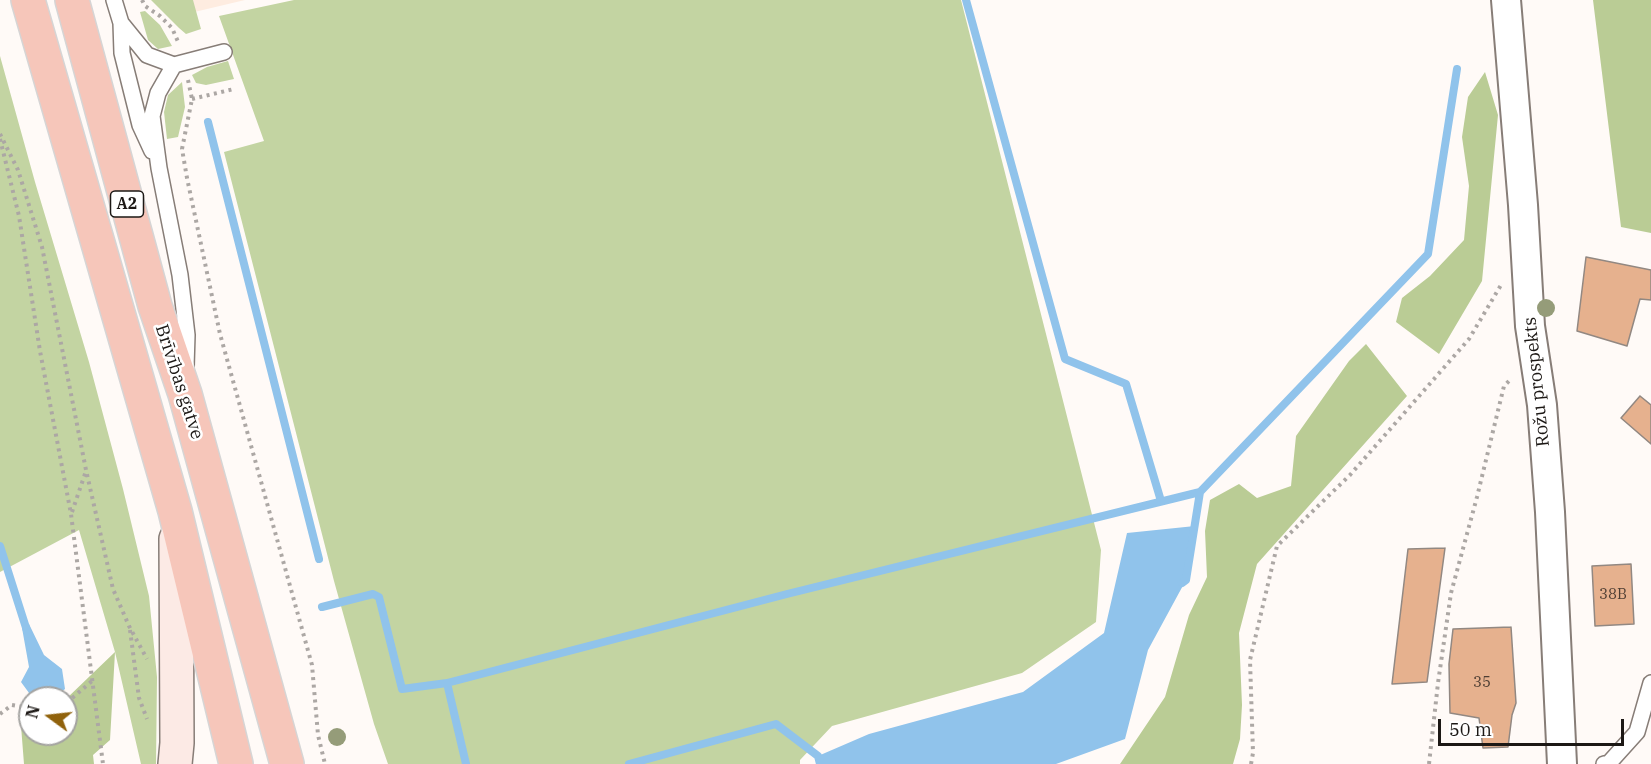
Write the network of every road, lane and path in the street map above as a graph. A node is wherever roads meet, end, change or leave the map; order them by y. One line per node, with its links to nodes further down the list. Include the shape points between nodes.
1 (28, 0): 17 (highway, Brīvības gatve / A2)
2 (72, 0): 15 (highway, Brīvības gatve / A2, via 154,306)
3 (114, 0): 6 (lane)
4 (142, 0): 8 (path, via 172,28 178,39)
5 (1506, 0): 14 (street, Rožu prospekts)
6 (121, 23): 8 (lane, via 147,55); 12 (lane, via 122,53 140,124)
7 (224, 52): 8 (lane)
8 (179, 63): 10 (path); 12 (lane, via 158,93 152,116)
9 (234, 89): 10 (path)
10 (192, 99): 30 (path, via 182,149 189,188 220,334 312,665 318,735)
11 (0, 136): 16 (path, via 18,170 42,248); 18 (path, via 20,216 40,351)
12 (159, 168): 15 (lane, via 180,275 187,335)
13 (1503, 282): 31 (path, via 1469,339 1350,475 1278,546 1250,660)
14 (1534, 357): 32 (path, via 1504,386 1451,592); 33 (street, Rožu prospekts, via 1542,405 1550,512)
15 (185, 394): 29 (highway, Brīvības gatve / A2)
16 (86, 470): 18 (path); 19 (path, via 113,589)
17 (176, 510): 26 (main road); 28 (highway, Brīvības gatve / A2)
18 (71, 514): 21 (path)
19 (129, 626): 20 (path); 26 (path, via 139,698 150,728)
20 (152, 667)
21 (93, 681): 23 (path); 27 (path)
22 (1651, 683): 34 (lane, via 1637,732)
23 (78, 693)
24 (18, 706): 25 (path, via 12,705)
25 (0, 714)
26 (176, 753)
27 (103, 764)
28 (236, 764)
29 (287, 764)
30 (325, 764)
31 (1251, 764)
32 (1430, 764)
33 (1562, 764)
34 (1604, 764)

